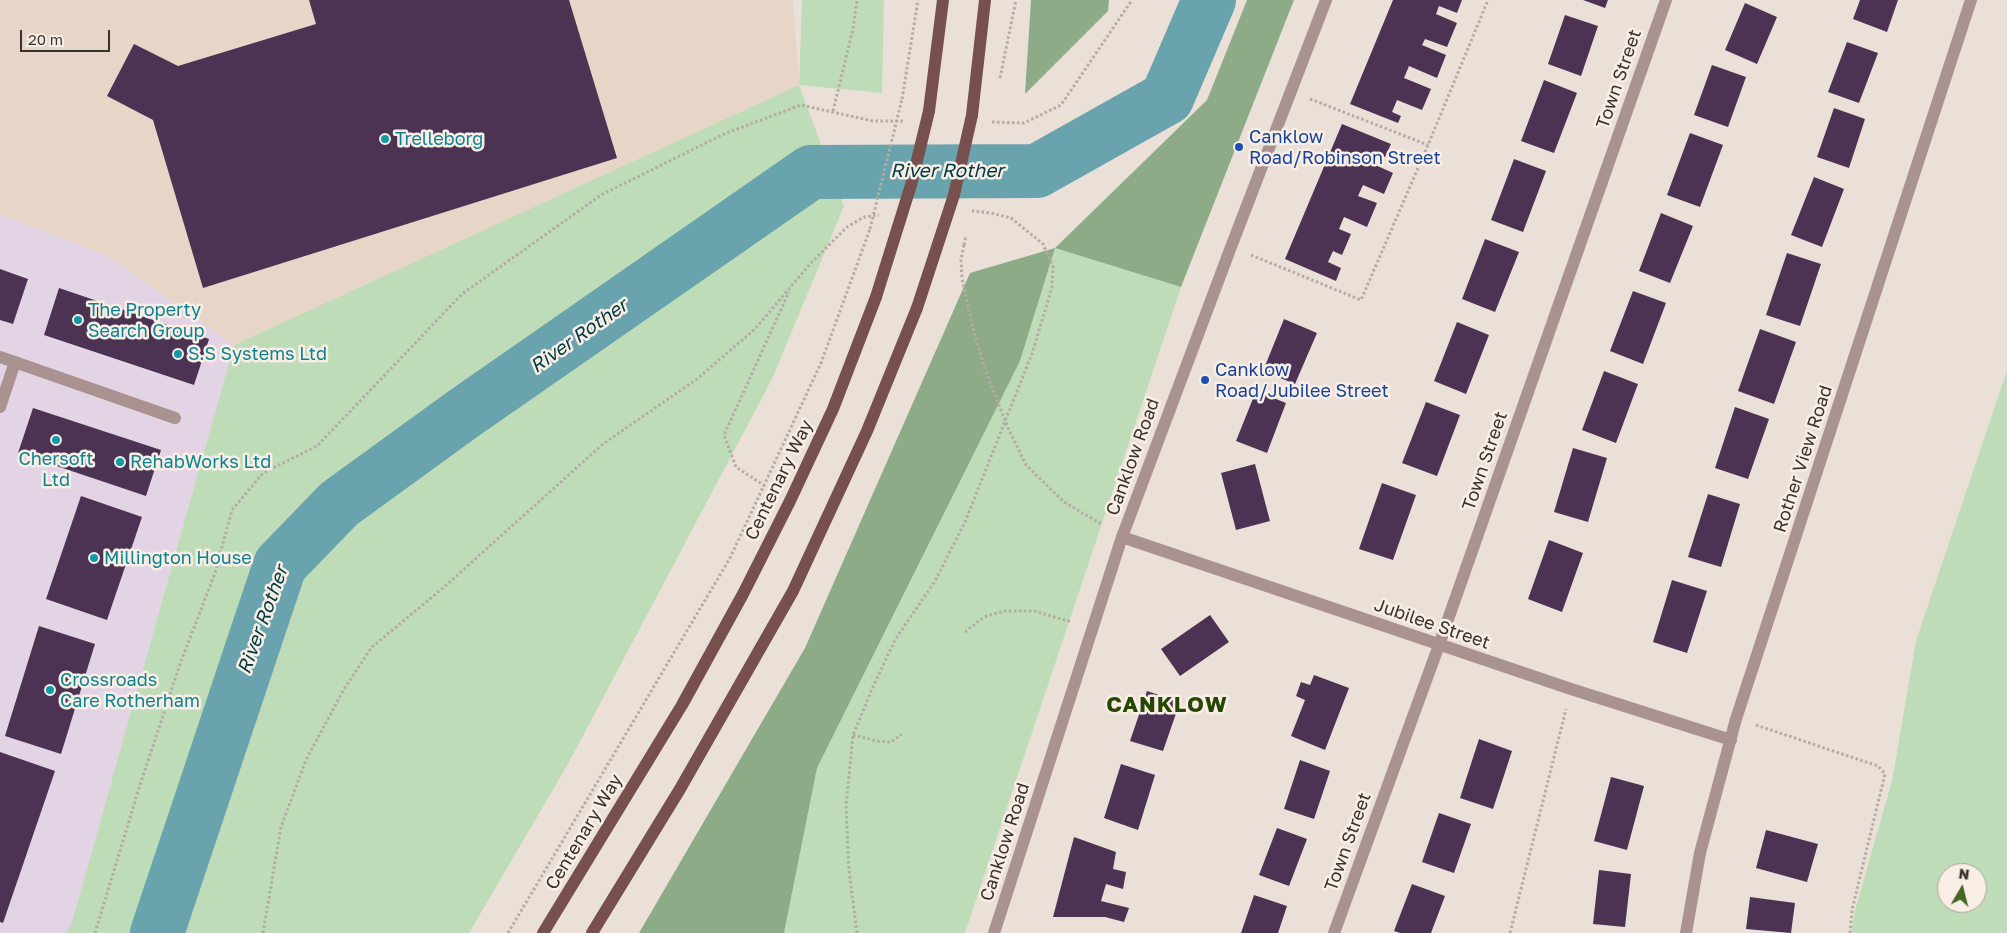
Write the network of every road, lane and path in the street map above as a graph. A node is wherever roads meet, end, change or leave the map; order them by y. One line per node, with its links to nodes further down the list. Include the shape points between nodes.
1 (857, 0): 13 (path)
2 (918, 0): 27 (path, bridge, via 902,99 870,229 822,363)
3 (943, 0): 40 (main road, Centenary Way, bridge, via 929,111 912,185 876,297 833,409 790,501 682,705)
4 (985, 0): 41 (main road, bridge, via 972,115 954,195 917,308 868,431 793,591 680,789)
5 (1016, 0): 11 (path)
6 (1132, 0): 15 (path, via 1061,105 1024,123)
7 (1326, 0): 12 (street, Canklow Road)
8 (1488, 0): 16 (path)
9 (1666, 0): 31 (street, Town Street)
10 (1971, 0): 33 (street, Rother View Road)
11 (999, 84)
12 (1291, 91): 16 (path); 20 (street, Canklow Road)
13 (832, 112): 14 (path, via 873,121); 37 (path, via 801,104 724,134 601,195 462,294 317,446 263,473 232,510 215,573 180,664)
14 (911, 121)
15 (986, 122)
16 (1428, 145): 20 (path, via 1361,300)
17 (964, 210): 26 (path, via 1011,218 1044,244 1053,267 1052,287 1033,351)
18 (883, 214): 21 (path, via 864,217 847,227)
19 (964, 245): 26 (path, via 962,278 971,320 984,367)
20 (1231, 247): 28 (street, Canklow Road)
21 (791, 287): 27 (path, via 724,435 736,467); 38 (path, via 755,330 697,379 603,444 443,588 372,647 344,689 306,760 281,827)
22 (0, 357): 23 (street)
23 (15, 362): 24 (street); 25 (street)
24 (0, 407)
25 (175, 418)
26 (1005, 419): 28 (path, via 1026,465 1064,502); 35 (path, via 965,522 935,580 895,640)
27 (765, 486): 39 (path, via 730,558)
28 (1122, 537): 29 (street, Canklow Road); 31 (street, Jubilee Street)
29 (1092, 629): 30 (path, via 1034,611 1004,611 984,617); 43 (street, Canklow Road)
30 (965, 632)
31 (1439, 645): 32 (street, Jubilee Street); 44 (street, Town Street)
32 (1571, 689): 36 (street, Jubilee Street); 45 (path)
33 (1736, 719): 36 (street, Rother View Road); 47 (path, via 1878,766 1886,774 1852,910)
34 (902, 734): 35 (path, via 891,742)
35 (853, 735): 42 (path, via 846,806 849,872)
36 (1731, 740): 46 (street, Rother View Road, via 1700,853)
37 (95, 933)
38 (263, 933)
39 (508, 933)
40 (543, 933)
41 (592, 933)
42 (857, 933)
43 (994, 933)
44 (1334, 933)
45 (1510, 933)
46 (1686, 933)
47 (1850, 933)

